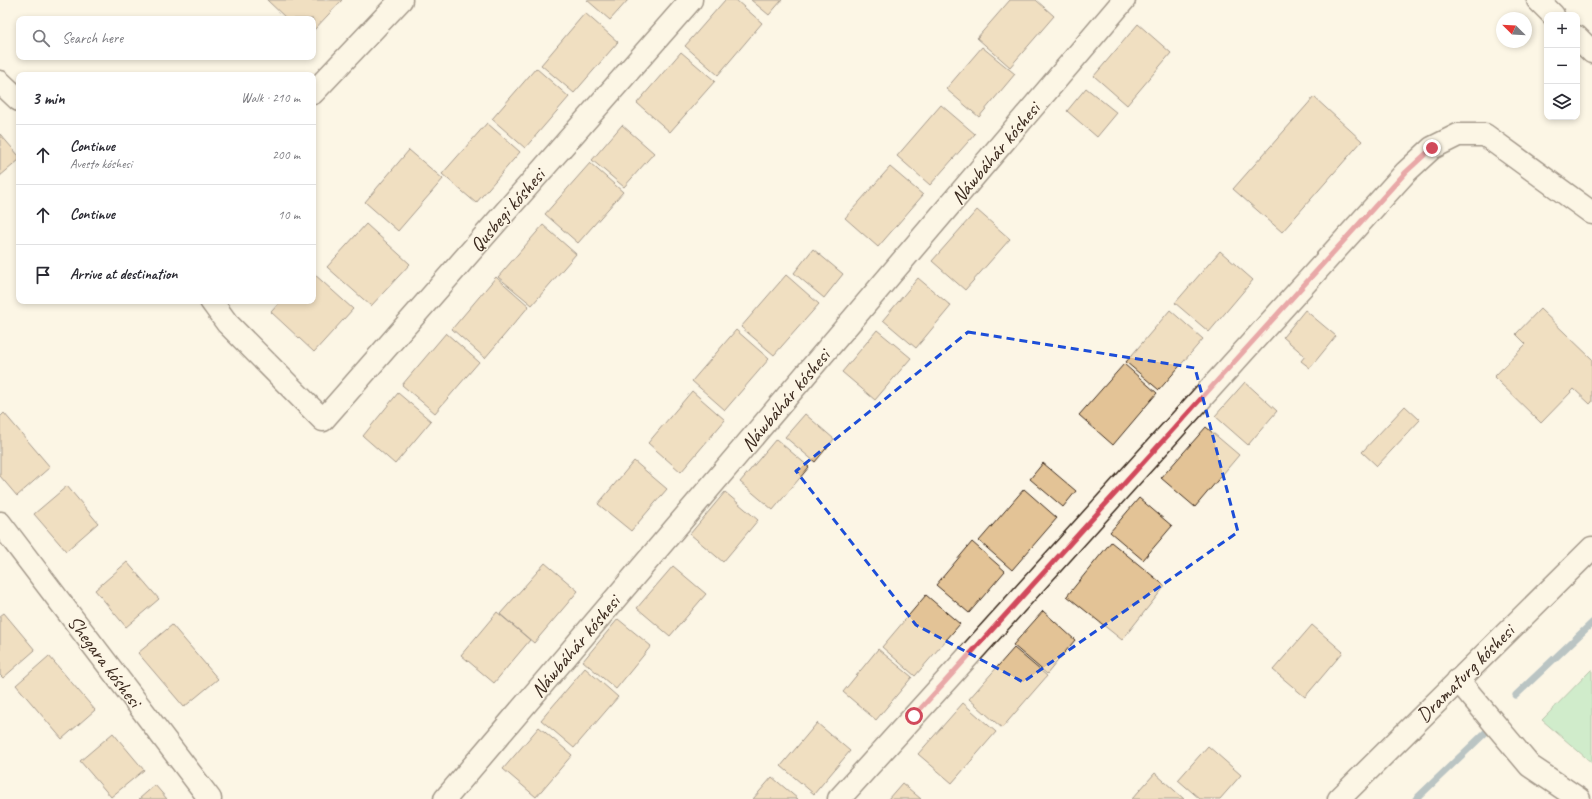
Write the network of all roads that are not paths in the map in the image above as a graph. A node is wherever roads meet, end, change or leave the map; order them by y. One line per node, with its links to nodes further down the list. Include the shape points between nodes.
1 (401, 0): 9 (street)
2 (691, 0): 12 (street, Qusbegi kóshesi, via 323,420 227,323)
3 (1124, 0): 17 (street, Náwbáhár kóshesi)
4 (1538, 0): 5 (street)
5 (1551, 12)
6 (1580, 41): 7 (street)
7 (1592, 52)
8 (0, 82): 10 (street)
9 (316, 91)
10 (16, 97)
11 (1592, 213): 18 (street, via 1485,135 1458,135 1432,148 1406,172)
12 (213, 304)
13 (0, 523): 16 (street, Shegara kóshesi)
14 (1592, 548): 15 (street, Dramaturg kóshesi)
15 (1458, 680): 19 (street, Dramaturg kóshesi); 20 (street, via 1530,766)
16 (210, 799)
17 (445, 799)
18 (839, 799)
19 (1339, 799)
20 (1579, 799)

